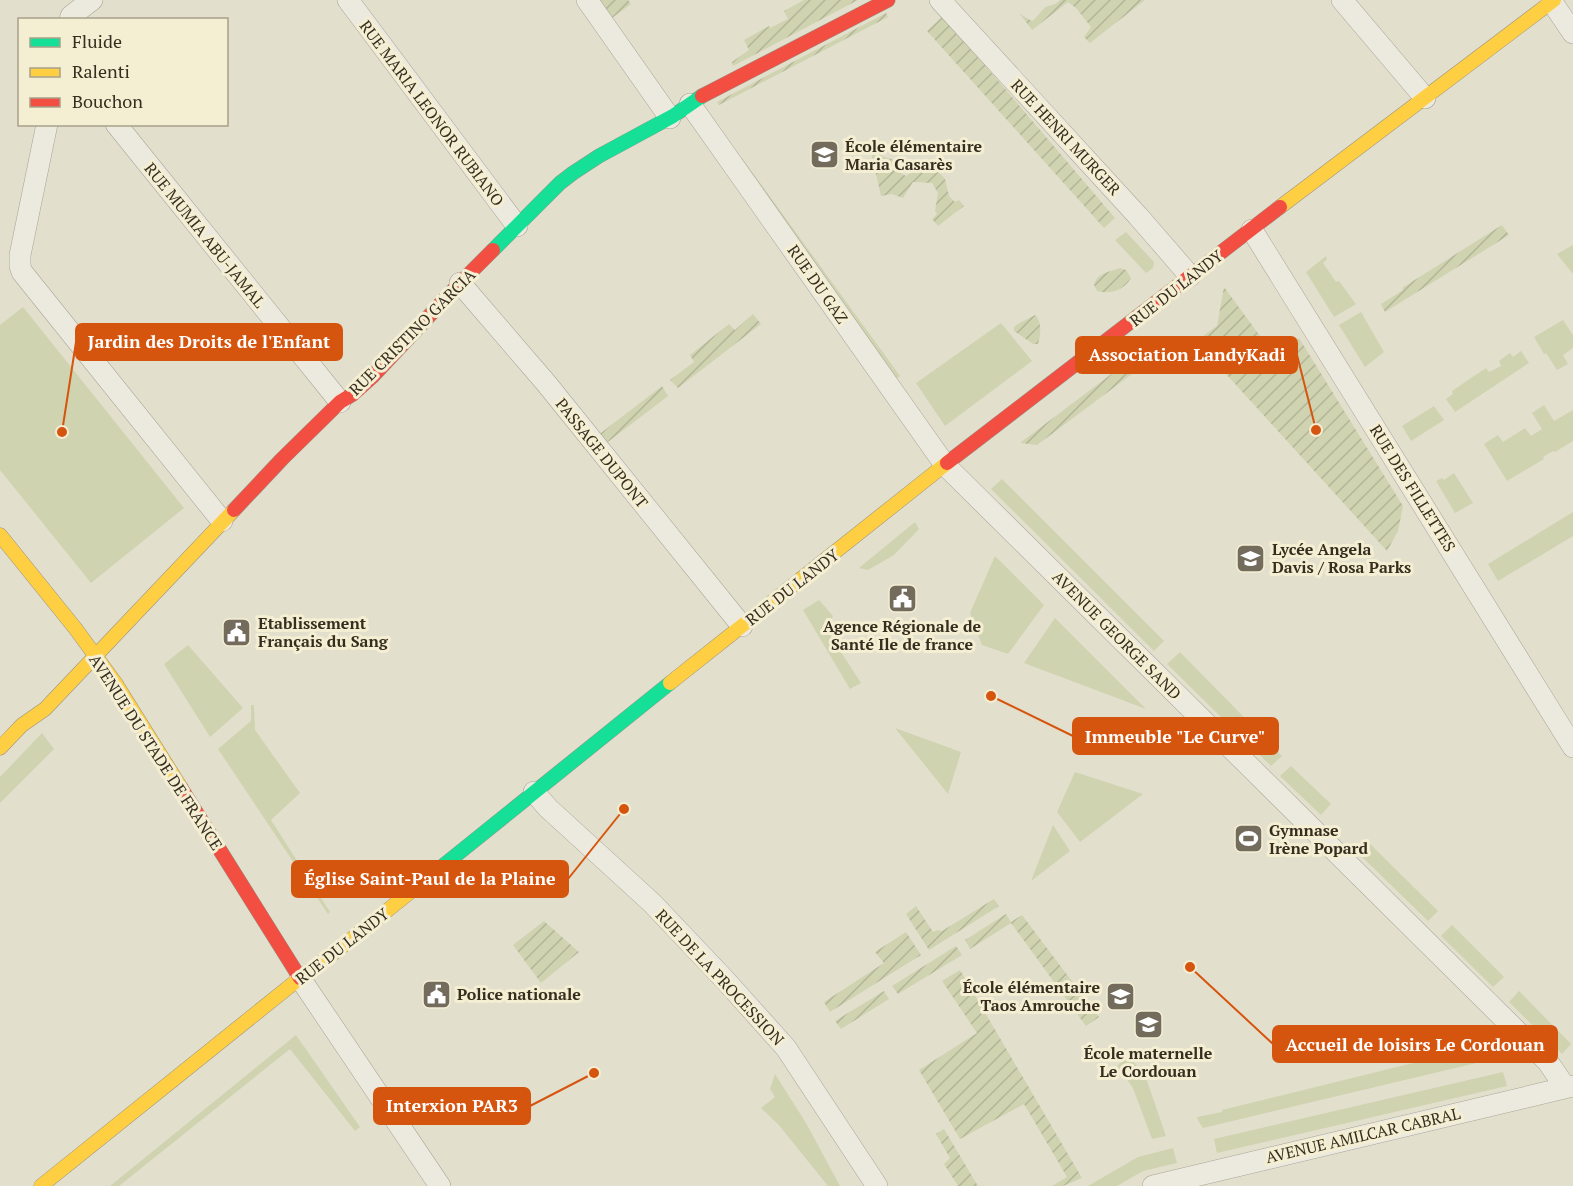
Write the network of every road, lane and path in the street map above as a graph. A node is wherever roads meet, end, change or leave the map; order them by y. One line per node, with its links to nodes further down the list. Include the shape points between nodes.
1 (92, 0): 8 (street)
2 (348, 0): 15 (street, RUE MARIA LEONOR RUBIANO)
3 (587, 0): 12 (street)
4 (888, 0): 11 (main road, RUE CRISTINO GARCIA)
5 (940, 0): 17 (street, RUE HENRI MURGER)
6 (1342, 0): 10 (street)
7 (1553, 1): 9 (street); 10 (main road, RUE DU LANDY)
8 (70, 18)
9 (1573, 33)
10 (1425, 98): 16 (main road, RUE DU LANDY)
11 (690, 104): 12 (main road, RUE CRISTINO GARCIA); 20 (street, RUE DU GAZ)
12 (670, 118): 15 (main road, RUE CRISTINO GARCIA, via 577,169)
13 (47, 126): 21 (street, via 20,255 22,272)
14 (118, 126): 19 (street, RUE MUMIA ABU-JAMAL)
15 (517, 226): 18 (main road, RUE CRISTINO GARCIA)
16 (1252, 230): 17 (main road, RUE DU LANDY); 25 (street, RUE DES FILLETTES)
17 (1190, 276): 20 (main road, RUE DU LANDY)
18 (460, 283): 19 (main road, RUE CRISTINO GARCIA, via 372,377); 23 (street, PASSAGE DUPONT)
19 (340, 402): 21 (main road, RUE CRISTINO GARCIA)
20 (945, 465): 23 (main road, RUE DU LANDY); 29 (street, AVENUE GEORGE SAND)
21 (222, 521): 24 (main road, RUE CRISTINO GARCIA)
22 (0, 535): 24 (main road, AVENUE DU STADE DE FRANCE)
23 (742, 626): 27 (main road, RUE DU LANDY)
24 (96, 656): 26 (main road, RUE CRISTINO GARCIA, via 45,710 22,725); 28 (main road, AVENUE DU STADE DE FRANCE)
25 (1573, 747)
26 (0, 748)
27 (534, 792): 28 (main road, RUE DU LANDY); 32 (street, RUE DE LA PROCESSION, via 652,903 786,1048)
28 (300, 978): 30 (main road, RUE DU LANDY); 31 (street)
29 (1569, 1086): 33 (street, AVENUE AMILCAR CABRAL)
30 (41, 1186)
31 (440, 1186)
32 (877, 1186)
33 (1153, 1186)

